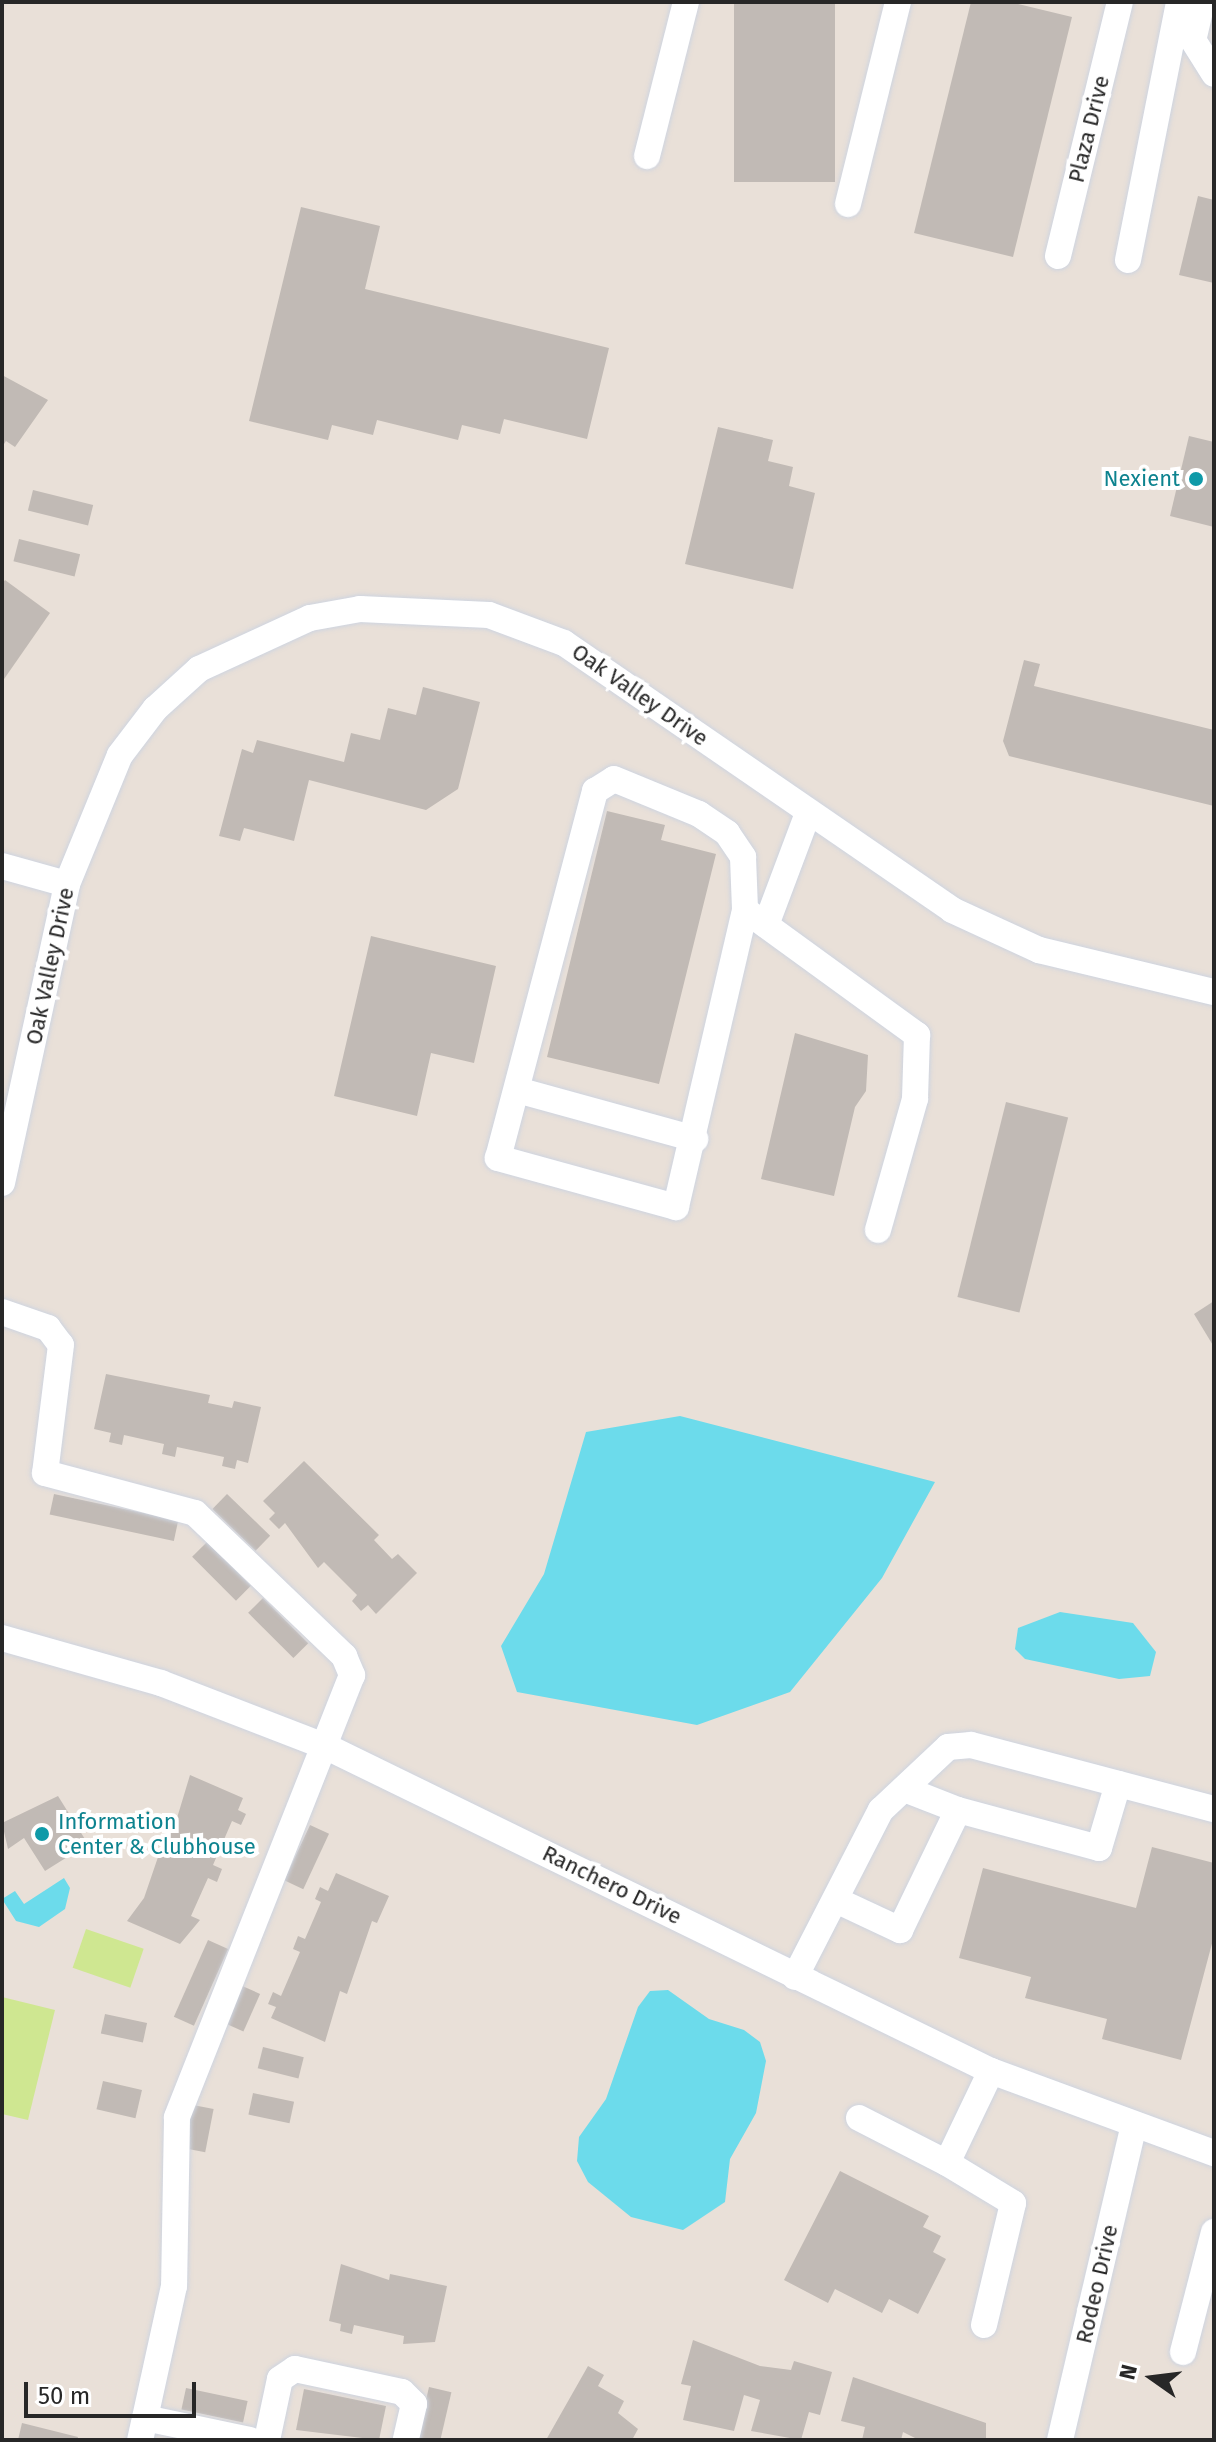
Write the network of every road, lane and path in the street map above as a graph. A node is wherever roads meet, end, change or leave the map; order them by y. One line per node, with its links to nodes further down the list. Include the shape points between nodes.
1 (686, 2): 7 (street)
2 (898, 2): 8 (street)
3 (1120, 2): 9 (street, Plaza Drive)
4 (1179, 2): 10 (street)
5 (1202, 2): 6 (street, via 1193,40)
6 (1214, 74)
7 (647, 156)
8 (848, 204)
9 (1058, 256)
10 (1128, 260)
11 (808, 813): 13 (street, Oak Valley Drive, via 564,643 489,615 360,609 251,640 199,669 155,709 92,812); 14 (street); 15 (street, Oak Valley Drive, via 913,887 1011,937 1105,970)
12 (2, 866): 13 (street)
13 (67, 884): 18 (street, Oak Valley Drive)
14 (756, 917): 16 (street, via 743,857 727,833 634,784 614,779 595,791); 17 (street); 19 (street, via 917,1035 915,1099)
15 (1214, 992)
16 (517, 1090): 17 (street); 17 (street, via 498,1158 676,1207)
17 (695, 1139)
18 (2, 1183)
19 (878, 1230)
20 (2, 1312): 22 (street, via 48,1328 61,1345 45,1473 195,1513 344,1656 352,1675)
21 (2, 1638): 22 (street, Ranchero Drive, via 161,1683)
22 (327, 1747): 28 (street, Ranchero Drive); 38 (street, via 177,2118 174,2286)
23 (1118, 1784): 24 (street, via 971,1745 948,1747); 25 (street); 26 (street, via 1099,1848)
24 (904, 1789): 26 (street); 27 (street, via 881,1810)
25 (1214, 1809)
26 (958, 1810): 27 (street, via 900,1930)
27 (836, 1900): 28 (street)
28 (795, 1977): 29 (street, Ranchero Drive)
29 (991, 2071): 31 (street, Ranchero Drive); 33 (street)
30 (859, 2118): 33 (street)
31 (1133, 2129): 32 (street, Ranchero Drive); 42 (street, Rodeo Drive)
32 (1214, 2153)
33 (947, 2163): 36 (street, via 1013,2203)
34 (1214, 2232): 35 (street)
35 (1211, 2261): 37 (street)
36 (984, 2325)
37 (1183, 2352)
38 (142, 2429): 39 (street)
39 (250, 2440)
40 (267, 2440): 41 (street, via 280,2379 295,2369 402,2392 414,2404)
41 (406, 2440)
42 (1060, 2440)

